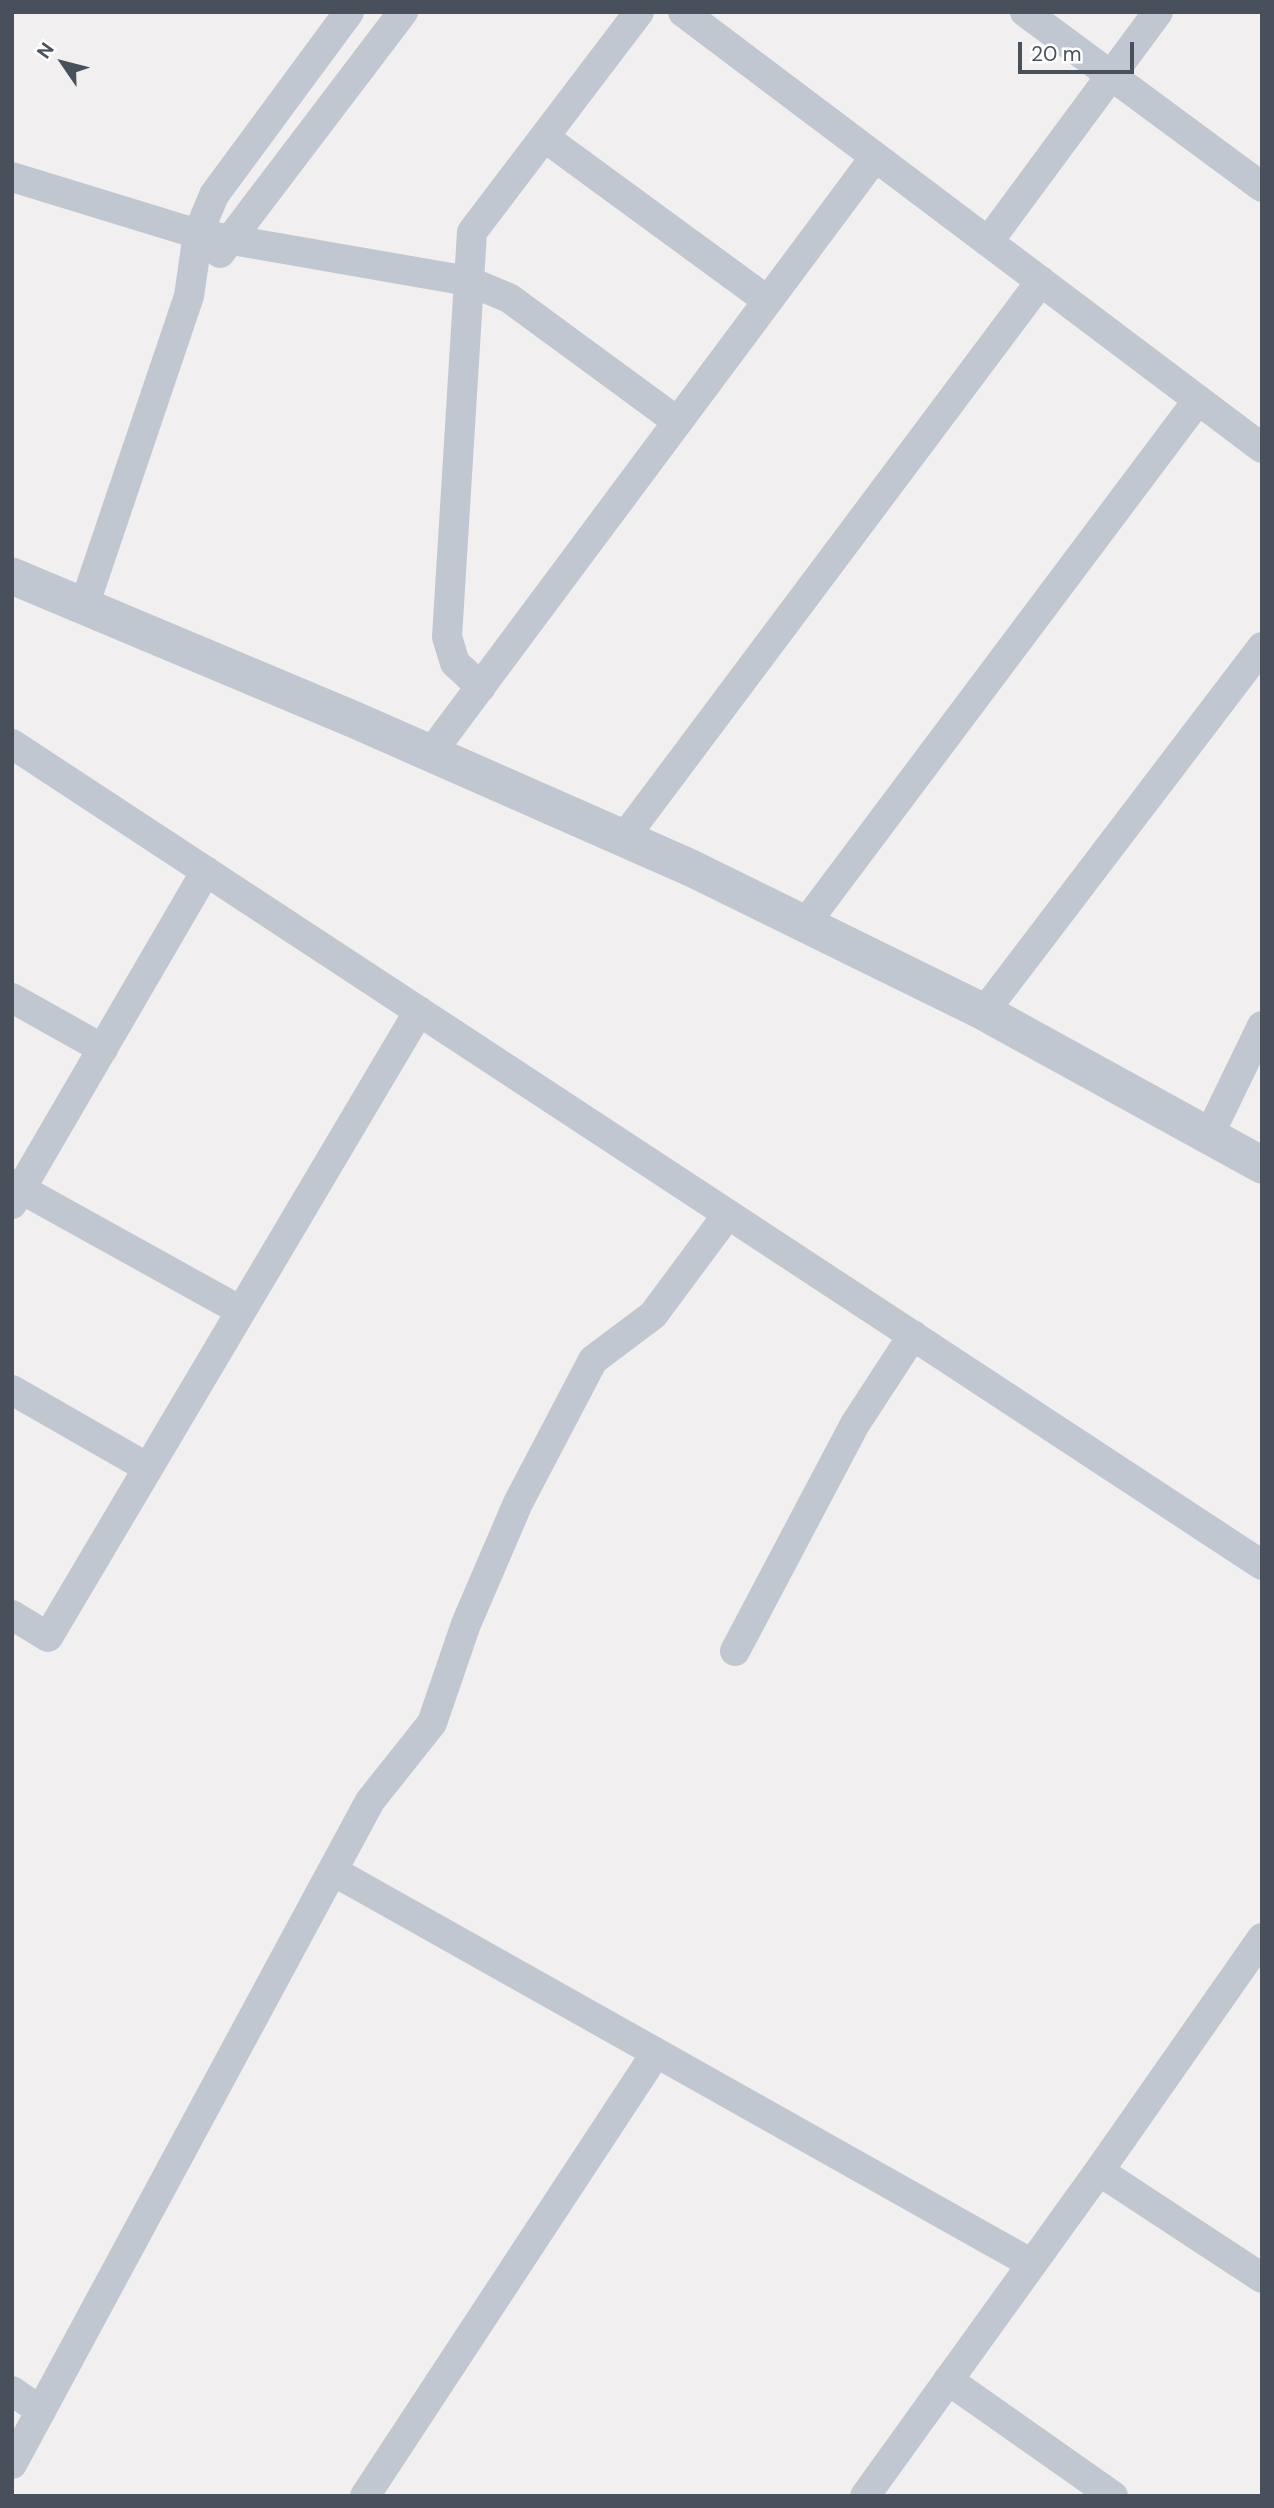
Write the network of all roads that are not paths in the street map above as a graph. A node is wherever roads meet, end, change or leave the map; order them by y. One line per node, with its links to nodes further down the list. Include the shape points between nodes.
1 (349, 12): 12 (street, via 214,195)
2 (402, 12): 13 (street)
3 (639, 12): 8 (street)
4 (683, 12): 9 (street)
5 (1025, 12): 7 (street)
6 (1158, 12): 7 (street)
7 (1111, 76): 11 (street); 14 (street)
8 (544, 137): 15 (street, via 472,232); 18 (street)
9 (875, 157): 14 (street); 18 (street)
10 (12, 177): 12 (street)
11 (1262, 187)
12 (198, 234): 13 (street); 17 (street)
13 (229, 240): 15 (street); 17 (street)
14 (988, 242): 16 (street)
15 (468, 281): 20 (street, via 509,298); 25 (street, via 447,636 455,663)
16 (1041, 281): 19 (street); 28 (street)
17 (189, 296): 23 (street)
18 (768, 302): 20 (street)
19 (1198, 400): 21 (street); 30 (street)
20 (678, 422): 25 (street)
21 (1262, 448)
22 (12, 576): 23 (street)
23 (84, 606): 27 (street)
24 (1262, 647): 33 (street)
25 (481, 687): 27 (street)
26 (12, 744): 29 (street)
27 (431, 754): 28 (street)
28 (624, 838): 30 (street)
29 (206, 871): 32 (street); 35 (street)
30 (804, 924): 33 (street)
31 (12, 998): 35 (street)
32 (419, 1011): 39 (street); 40 (street)
33 (984, 1012): 36 (street)
34 (1262, 1026): 36 (street)
35 (103, 1049): 38 (street)
36 (1209, 1135): 37 (street)
37 (1262, 1165)
38 (15, 1192): 40 (street)
39 (728, 1214): 41 (street); 47 (street, via 653,1315 593,1360 518,1503 466,1624 432,1723 370,1801)
40 (241, 1311): 43 (street)
41 (914, 1335): 44 (street); 46 (street, via 855,1424)
42 (12, 1390): 43 (street)
43 (148, 1468): 45 (street, via 48,1637)
44 (1262, 1565)
45 (12, 1615)
46 (736, 1651)
47 (333, 1871): 49 (street); 55 (street)
48 (1262, 1938): 50 (street)
49 (656, 2053): 51 (street); 57 (street)
50 (1099, 2171): 51 (street); 52 (street)
51 (1031, 2264): 53 (street)
52 (1262, 2278)
53 (948, 2380): 58 (street); 59 (street)
54 (12, 2391): 55 (street)
55 (41, 2412): 56 (street)
56 (12, 2464)
57 (365, 2496)
58 (865, 2496)
59 (1113, 2496)

